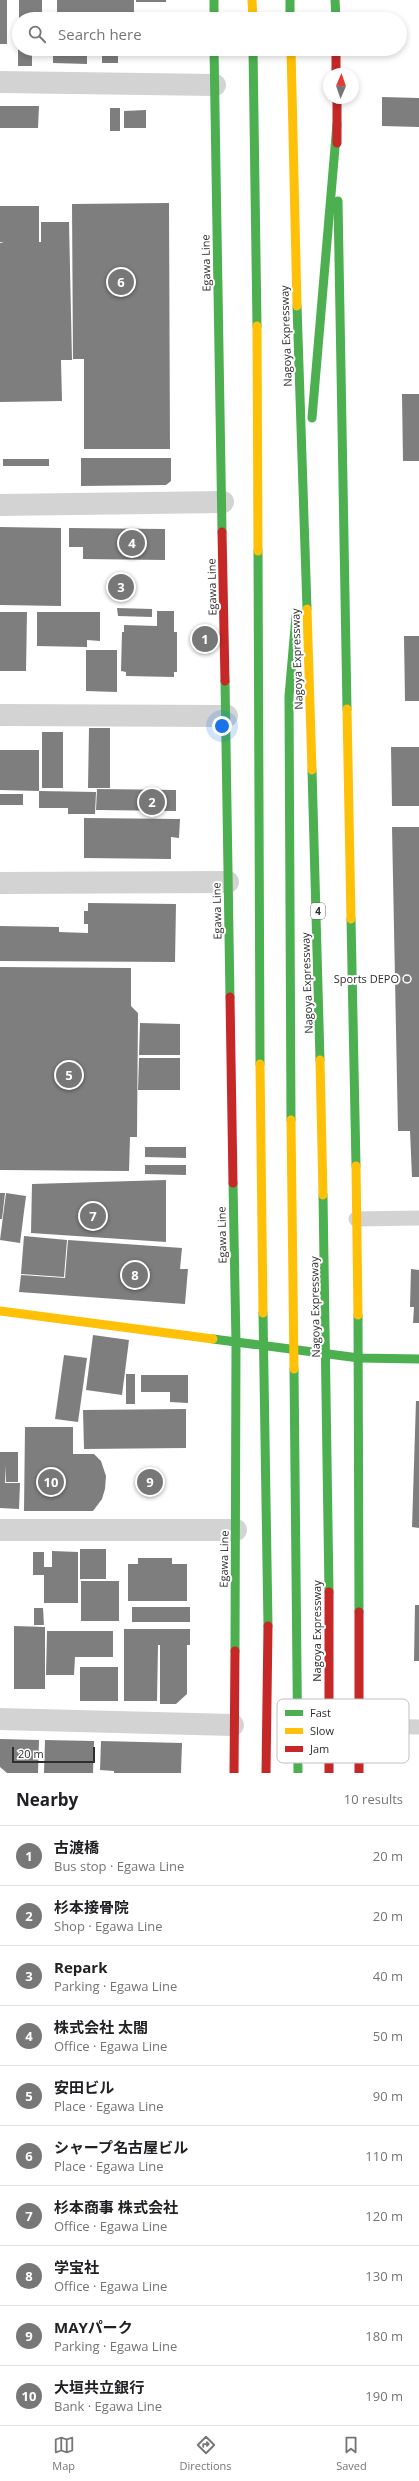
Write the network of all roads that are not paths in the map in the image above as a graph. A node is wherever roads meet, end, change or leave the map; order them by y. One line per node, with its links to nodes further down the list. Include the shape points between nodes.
1 (214, 0): 5 (main road)
2 (252, 0): 6 (main road)
3 (290, 0): 7 (main road)
4 (335, 0): 8 (main road)
5 (214, 12)
6 (253, 12)
7 (290, 12)
8 (336, 12)
9 (214, 56): 15 (main road, Egawa Line)
10 (253, 56): 42 (main road, via 258,375 258,890 268,1660)
11 (291, 56): 33 (main road, Nagoya Expressway / 4, via 296,311 317,880 326,1223)
12 (336, 56): 13 (main road)
13 (336, 68)
14 (0, 82): 15 (street)
15 (215, 85): 18 (main road, Egawa Line)
16 (337, 104): 17 (main road)
17 (337, 124): 25 (main road); 32 (main road, via 289,696)
18 (223, 502): 19 (street); 21 (main road, Egawa Line)
19 (0, 505)
20 (0, 715): 21 (street)
21 (227, 716): 22 (main road, Egawa Line)
22 (228, 882): 23 (street); 27 (main road, Egawa Line)
23 (0, 883)
24 (419, 1218): 25 (lane)
25 (356, 1219): 28 (main road)
26 (0, 1311): 27 (main road)
27 (236, 1343): 28 (main road); 31 (main road, Egawa Line)
28 (359, 1358): 29 (main road); 34 (main road)
29 (419, 1359)
30 (0, 1530): 31 (street)
31 (236, 1530): 36 (main road, Egawa Line)
32 (297, 1699)
33 (329, 1699)
34 (359, 1699)
35 (0, 1719): 36 (street)
36 (233, 1725): 41 (main road, Egawa Line)
37 (409, 1727): 38 (lane)
38 (419, 1727)
39 (298, 1763): 43 (main road)
40 (329, 1763): 44 (main road, Nagoya Expressway / 4)
41 (234, 1773)
42 (266, 1773)
43 (298, 1773)
44 (329, 1773)

